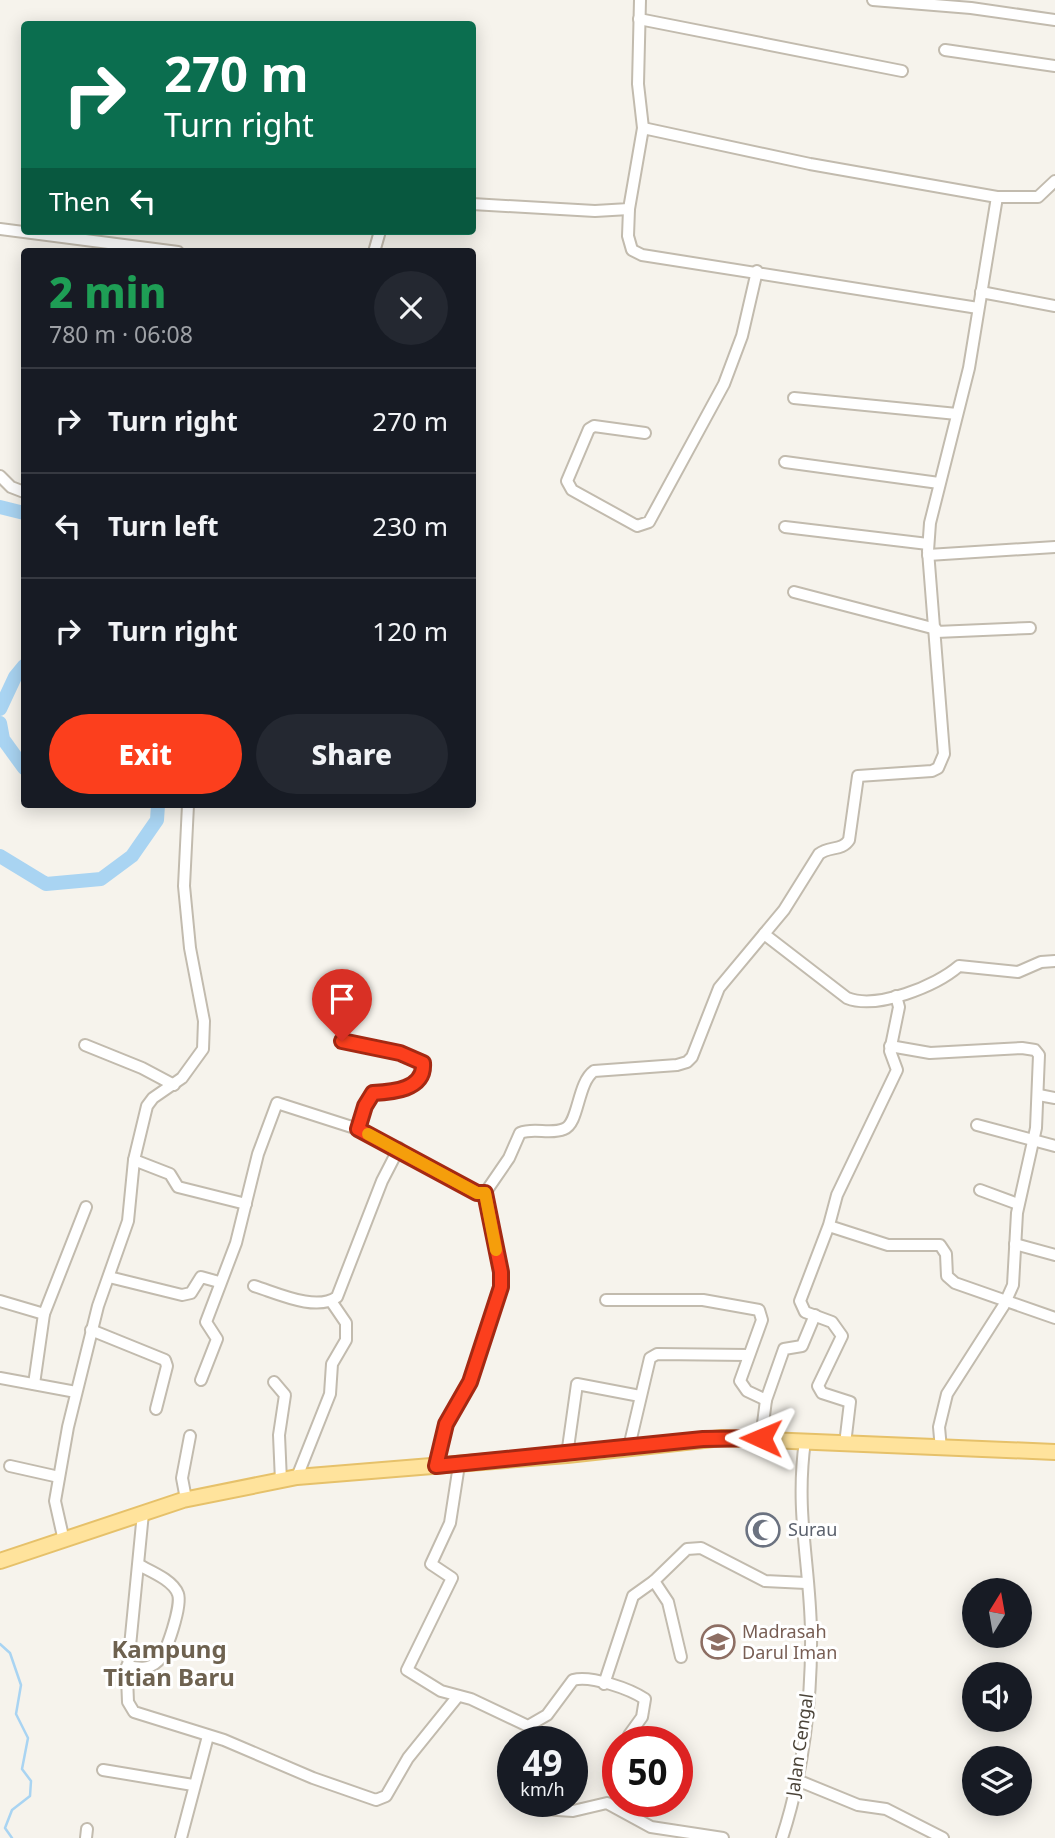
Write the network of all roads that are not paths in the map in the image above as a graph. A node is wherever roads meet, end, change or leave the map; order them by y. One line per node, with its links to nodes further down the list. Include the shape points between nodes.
1 (639, 0): 3 (street)
2 (873, 0): 4 (street)
3 (639, 19): 7 (street); 8 (street)
4 (1055, 20)
5 (945, 50): 6 (street)
6 (1055, 66)
7 (902, 71)
8 (643, 128): 10 (street); 12 (street)
9 (1055, 181): 10 (street, via 1038,197)
10 (997, 197): 18 (street)
11 (476, 204): 12 (street)
12 (629, 209): 17 (street, via 629,243 636,253)
13 (0, 229): 14 (street)
14 (21, 232)
15 (46, 235): 16 (street)
16 (147, 248)
17 (757, 271): 20 (street); 23 (street, via 742,336 724,384 649,522 637,526 572,490 567,481 589,429)
18 (981, 292): 19 (street); 20 (street)
19 (1055, 306)
20 (978, 308): 22 (street)
21 (794, 398): 22 (street)
22 (957, 414): 26 (street)
23 (645, 433)
24 (785, 462): 26 (street)
25 (0, 476): 27 (street)
26 (939, 483): 30 (street)
27 (21, 491)
28 (785, 527): 30 (street)
29 (1055, 547): 30 (street)
30 (928, 549): 33 (street)
31 (794, 592): 33 (street)
32 (1030, 628): 33 (street)
33 (936, 631): 35 (street, via 942,762 932,771 858,776 849,841 819,855)
34 (188, 808): 41 (street, via 184,886 202,1007 203,1049)
35 (764, 934): 37 (street, via 847,998 861,1002); 51 (street, via 719,988 697,1049 687,1062 594,1071 584,1080 571,1124 561,1130 520,1133)
36 (1055, 961): 37 (street, via 1018,972 959,966 942,980)
37 (896, 996): 40 (street, via 899,1007)
38 (342, 1041): 45 (street, via 400,1053 423,1063 420,1077 411,1086 373,1093)
39 (85, 1045): 41 (street)
40 (890, 1046): 42 (street, via 930,1053 1035,1050 1039,1055); 55 (street, via 897,1070 837,1195)
41 (174, 1085): 49 (street, via 149,1101)
42 (1039, 1095): 43 (street); 46 (street)
43 (1055, 1098)
44 (977, 1125): 46 (street)
45 (358, 1129): 48 (street); 53 (street, via 277,1104)
46 (1035, 1139): 47 (street); 52 (street)
47 (1055, 1146)
48 (399, 1149): 51 (street, via 477,1193); 63 (street, via 337,1297)
49 (134, 1160): 53 (street, via 170,1174 178,1187); 58 (street, via 128,1221)
50 (980, 1190): 52 (street)
51 (485, 1193): 88 (street, via 501,1287 470,1382 446,1424)
52 (1018, 1204): 56 (street)
53 (246, 1205): 59 (street)
54 (86, 1207): 65 (street)
55 (829, 1226): 64 (street, via 888,1245 940,1245 950,1280); 66 (street, via 800,1301 801,1309)
56 (1016, 1244): 57 (street); 64 (street, via 1013,1285)
57 (1055, 1255)
58 (109, 1277): 59 (street, via 182,1295 191,1293 201,1277); 68 (street)
59 (219, 1282): 71 (street, via 206,1322 217,1339)
60 (254, 1286): 63 (street, via 299,1299)
61 (606, 1300): 69 (street, via 703,1300 759,1310 762,1320)
62 (0, 1301): 65 (street)
63 (331, 1301): 90 (street, via 345,1323 346,1340 331,1364 330,1394)
64 (1006, 1302): 67 (street); 83 (street, via 947,1394 939,1427)
65 (44, 1314): 73 (street)
66 (815, 1315): 76 (street, via 802,1346 783,1349); 81 (street, via 832,1322 842,1336 818,1386 822,1392 850,1402)
67 (1055, 1318)
68 (91, 1330): 74 (street); 77 (street, via 165,1360)
69 (748, 1354): 75 (street, via 657,1354 650,1358); 76 (street, via 741,1386)
70 (0, 1378): 73 (street)
71 (201, 1380)
72 (274, 1382): 91 (street, via 285,1395 279,1435)
73 (34, 1384): 74 (street)
74 (76, 1392): 89 (street)
75 (640, 1396): 82 (street); 85 (street, via 578,1384)
76 (766, 1400): 79 (street)
77 (156, 1409)
78 (190, 1436): 92 (street, via 182,1478)
79 (761, 1438): 80 (main road); 82 (main road)
80 (805, 1441): 81 (main road); 98 (street, Jalan Cengal, via 800,1486)
81 (845, 1444): 83 (main road)
82 (629, 1447): 85 (main road)
83 (941, 1449): 84 (main road)
84 (1055, 1452)
85 (567, 1455): 87 (main road)
86 (10, 1465): 89 (street)
87 (459, 1465): 88 (main road); 102 (street, via 450,1524 431,1564 452,1578 407,1670)
88 (436, 1466): 90 (main road)
89 (59, 1477): 94 (street, via 55,1501)
90 (297, 1477): 91 (main road)
91 (281, 1480): 92 (main road)
92 (186, 1499): 93 (main road)
93 (143, 1513): 94 (main road); 96 (street)
94 (64, 1541): 95 (main road)
95 (0, 1561)
96 (139, 1565): 100 (street); 100 (street, via 172,1587 178,1594 178,1606 158,1661 146,1668)
97 (654, 1581): 98 (street, via 694,1546 765,1581); 99 (street, via 668,1602); 101 (street, via 633,1596)
98 (806, 1583): 106 (street, Jalan Cengal, via 810,1657)
99 (681, 1657)
100 (127, 1666): 104 (street, via 131,1710)
101 (604, 1684): 102 (street, via 573,1680 533,1726 521,1725); 103 (street, via 645,1699)
102 (458, 1696): 104 (street, via 382,1799 360,1796)
103 (636, 1726)
104 (208, 1735): 107 (street)
105 (103, 1770): 107 (street)
106 (797, 1780): 111 (street, Jalan Cengal); 112 (street, via 858,1805 886,1809)
107 (193, 1785): 109 (street)
108 (588, 1807): 110 (street, via 607,1803 651,1827)
109 (181, 1838)
110 (723, 1838)
111 (782, 1838)
112 (943, 1838)

